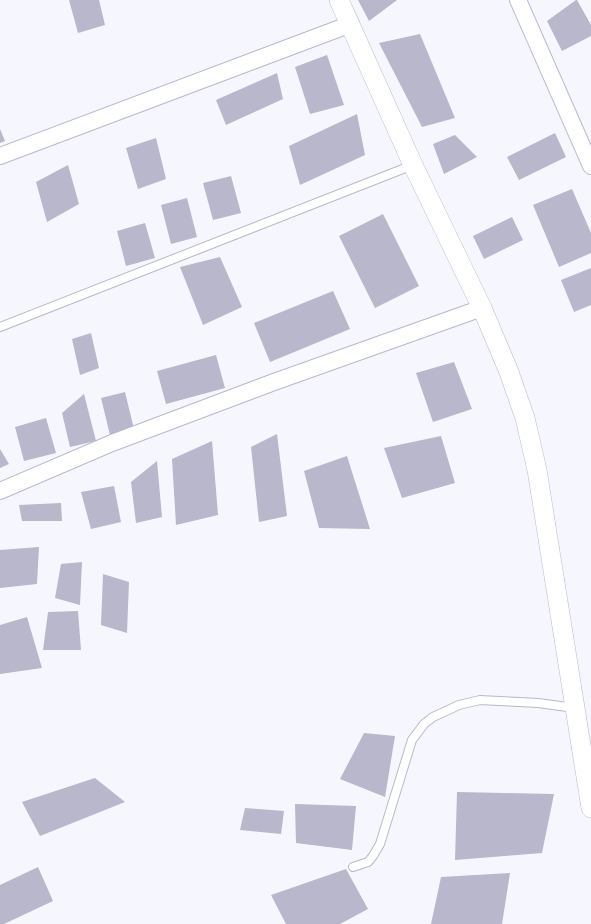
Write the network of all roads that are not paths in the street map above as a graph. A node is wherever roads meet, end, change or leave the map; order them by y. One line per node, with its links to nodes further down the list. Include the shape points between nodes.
1 (339, 0): 3 (street)
2 (518, 0): 6 (street)
3 (351, 24): 4 (street); 5 (street)
4 (0, 156)
5 (413, 165): 7 (street); 8 (lane)
6 (591, 166)
7 (482, 308): 9 (street, via 112,443); 10 (street, via 509,372 537,470)
8 (0, 327)
9 (0, 491)
10 (575, 708): 11 (street); 12 (lane, via 480,700 459,705 433,717 412,740 380,844 368,862)
11 (591, 808)
12 (353, 867)

